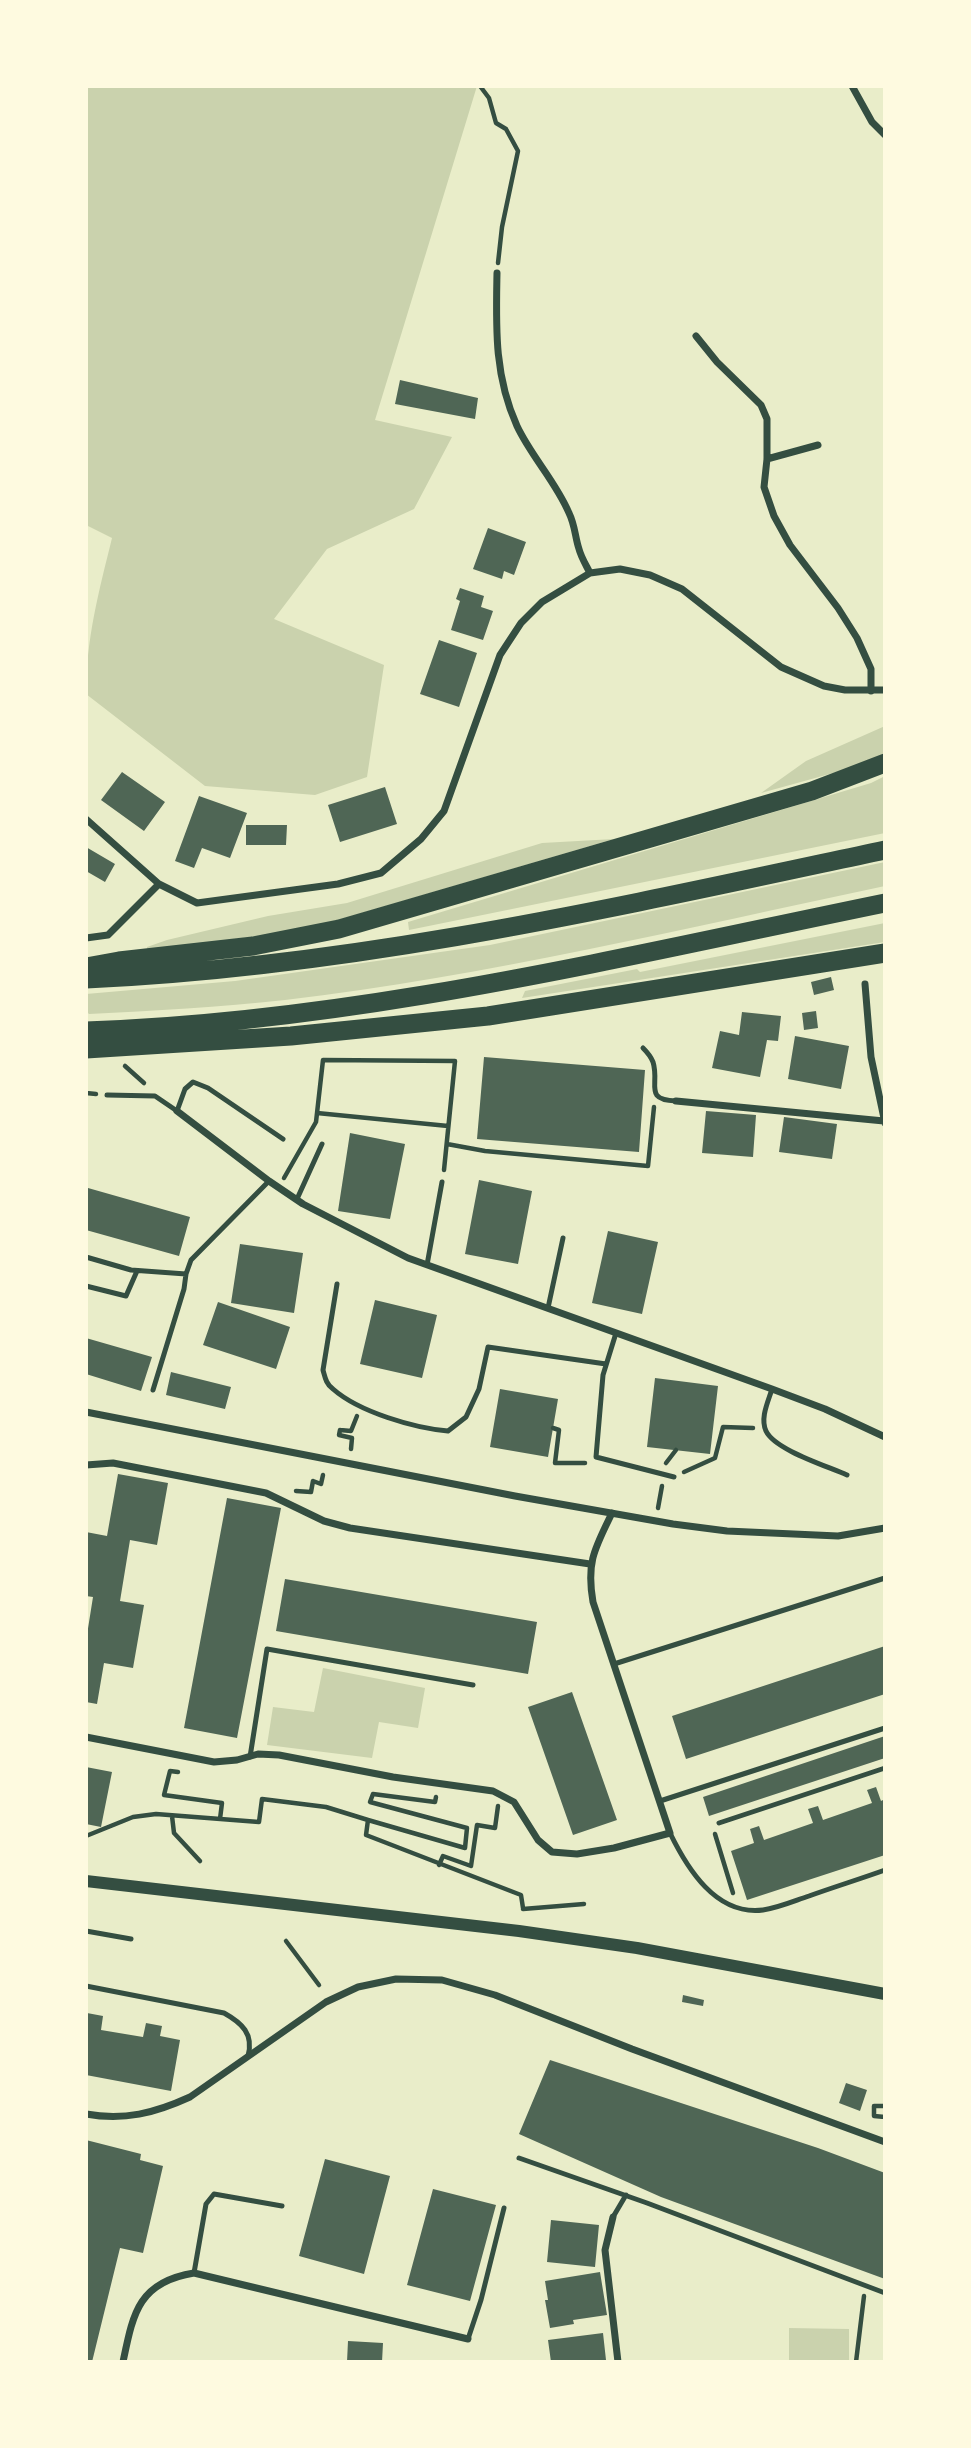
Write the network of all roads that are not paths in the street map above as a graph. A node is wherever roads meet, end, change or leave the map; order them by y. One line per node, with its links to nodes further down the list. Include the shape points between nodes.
1 (852, 86): 2 (street, via 872,122)
2 (885, 135)
3 (497, 273): 7 (street, via 496,336 503,389 517,426 569,512)
4 (696, 336): 6 (street, via 761,405)
5 (818, 445): 6 (street)
6 (767, 459): 9 (street, via 764,487 774,516 857,638 871,669)
7 (590, 573): 9 (street, via 620,569 650,575 682,589 781,667 824,686); 13 (street, via 542,602 521,623 500,655 444,811 421,839 382,873 338,884 197,903)
8 (885, 690): 9 (street)
9 (871, 691)
10 (885, 764): 17 (highway, via 812,791 340,929 253,946)
11 (86, 819): 13 (street)
12 (885, 850): 20 (highway, via 420,943 269,965)
13 (159, 884): 15 (street, via 108,935)
14 (885, 903): 22 (highway, via 398,999 234,1021)
15 (86, 938)
16 (885, 953): 24 (highway, via 488,1016 123,1055)
17 (119, 961): 18 (highway); 19 (highway)
18 (86, 962)
19 (86, 967)
20 (86, 979)
21 (865, 984): 28 (street, via 871,1057)
22 (93, 1031)
23 (643, 1048): 26 (lane, via 652,1059 657,1097)
24 (86, 1049)
25 (107, 1095): 27 (lane, via 155,1096)
26 (676, 1101): 28 (street)
27 (177, 1111): 29 (lane, via 185,1089 194,1082); 31 (street)
28 (884, 1122)
29 (283, 1139)
30 (323, 1144): 33 (lane)
31 (269, 1181): 33 (street); 38 (lane, via 201,1248)
32 (442, 1182): 36 (lane)
33 (297, 1199): 36 (street)
34 (564, 1238): 41 (lane)
35 (86, 1257): 37 (lane)
36 (427, 1265): 41 (street)
37 (137, 1271): 38 (lane); 40 (lane, via 126,1296)
38 (186, 1274): 45 (lane)
39 (337, 1284): 43 (lane, via 323,1370 326,1381 361,1407 428,1430 448,1431 466,1417 479,1389 488,1347)
40 (86, 1286)
41 (548, 1308): 42 (street)
42 (616, 1333): 43 (lane); 44 (street)
43 (606, 1364): 50 (lane, via 596,1457)
44 (772, 1389): 47 (street); 49 (lane, via 764,1420 766,1432 776,1444)
45 (153, 1390)
46 (86, 1412): 51 (street)
47 (885, 1437)
48 (86, 1465): 53 (street, via 113,1463 266,1493 324,1521 350,1528)
49 (847, 1475)
50 (674, 1477)
51 (612, 1513): 52 (street, via 727,1531 838,1536); 53 (street)
52 (885, 1528)
53 (590, 1564): 55 (street, via 593,1602)
54 (885, 1578): 55 (lane)
55 (614, 1664): 61 (street)
56 (474, 1685): 59 (lane, via 267,1649)
57 (885, 1728): 61 (lane)
58 (86, 1737): 59 (street, via 214,1762)
59 (250, 1756): 63 (street, via 279,1755 493,1791 514,1802 538,1840 552,1852 602,1850)
60 (885, 1768): 62 (lane)
61 (660, 1801): 63 (street)
62 (719, 1823)
63 (670, 1833): 64 (lane, via 682,1859 705,1888 737,1907 762,1910)
64 (885, 1870)
65 (86, 1881): 69 (street, via 637,1948)
66 (86, 1931): 67 (lane)
67 (131, 1939)
68 (86, 1986): 70 (lane, via 224,2012 249,2035)
69 (885, 1994)
70 (247, 2058): 71 (street, via 190,2097 151,2113); 72 (street, via 327,2002 358,1987 396,1979 442,1980 495,1995)
71 (86, 2114)
72 (885, 2142)
73 (519, 2158): 74 (lane)
74 (626, 2195): 77 (lane); 79 (lane)
75 (282, 2206): 78 (lane, via 210,2196)
76 (504, 2208): 80 (lane)
77 (612, 2217): 82 (street, via 605,2250)
78 (194, 2273): 80 (street); 81 (street, via 162,2282 143,2298)
79 (885, 2293)
80 (468, 2340)
81 (123, 2362)
82 (618, 2362)

